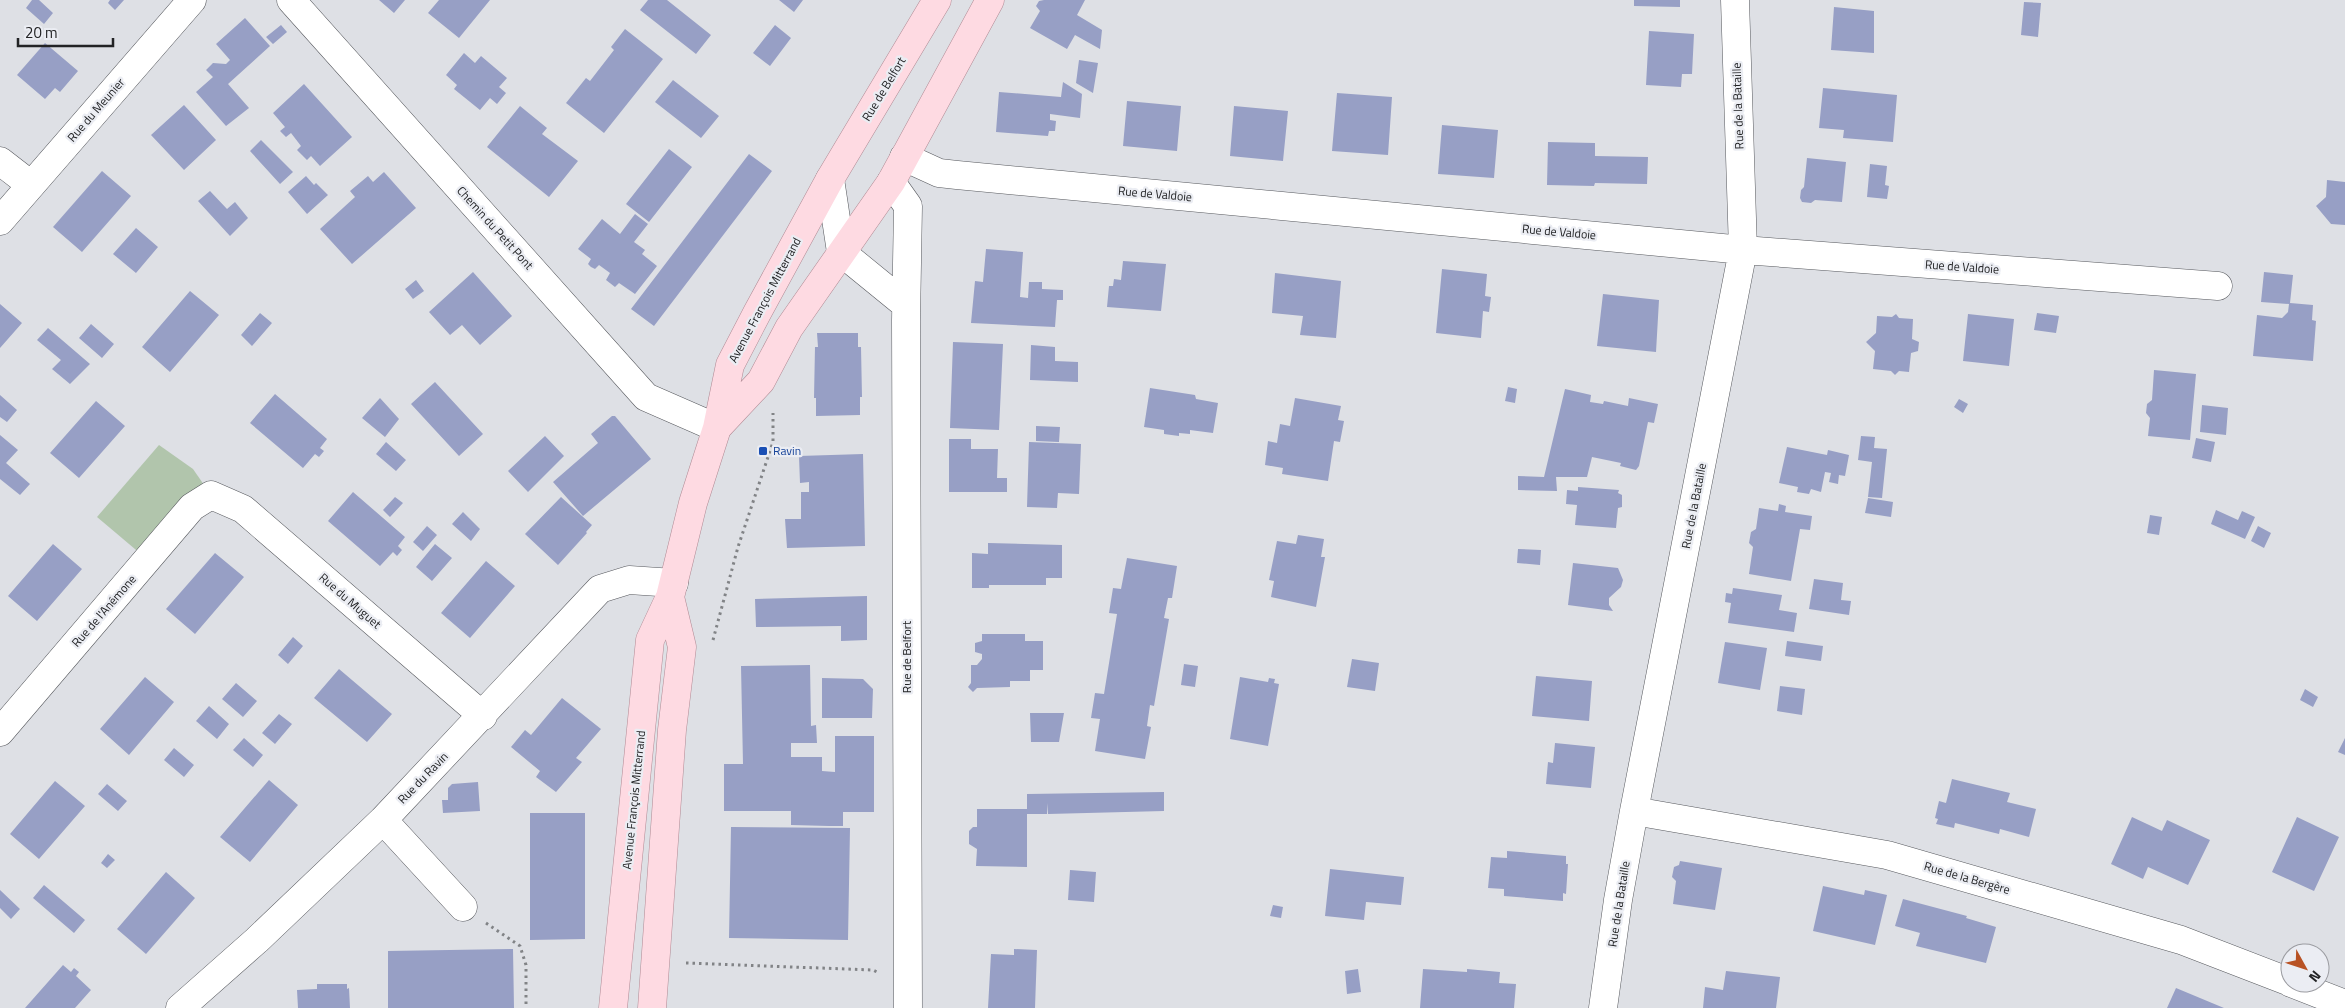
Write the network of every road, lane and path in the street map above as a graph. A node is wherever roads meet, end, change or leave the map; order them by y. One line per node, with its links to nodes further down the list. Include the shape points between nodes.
1 (192, 0): 10 (street, Rue du Meunier)
2 (292, 0): 17 (street, Chemin du Petit Pont, via 646,397)
3 (938, 0): 8 (main road, Rue de Belfort)
4 (990, 0): 6 (main road)
5 (1735, 0): 12 (street, Rue de la Bataille)
6 (904, 157): 9 (main road); 12 (street, Rue de Valdoie, via 948,174)
7 (0, 161): 10 (street)
8 (830, 179): 13 (street); 17 (main road, Avenue François Mitterrand, via 756,312 730,366)
9 (891, 182): 13 (main road); 15 (street, Rue de Belfort, via 908,206)
10 (31, 185): 11 (street, Rue du Meunier)
11 (0, 221)
12 (1744, 250): 14 (street, Rue de Valdoie); 23 (street, Rue de la Bataille)
13 (841, 252): 15 (street); 17 (main road, Avenue François Mitterrand, via 789,328 761,381)
14 (2218, 286)
15 (906, 305): 29 (street, Rue de Belfort)
16 (773, 406): 20 (path, via 773,442 738,547)
17 (717, 428): 19 (main road, Avenue François Mitterrand, via 693,503)
18 (211, 495): 21 (street, Rue du Muguet, via 243,509); 22 (street, Rue de l'Anémone, via 192,507)
19 (672, 590): 21 (street, Rue du Ravin, via 629,580 600,589); 33 (main road, Avenue François Mitterrand, via 650,640); 34 (main road, Avenue François Mitterrand, via 682,647 672,730)
20 (712, 642)
21 (482, 716): 24 (street, Rue du Ravin)
22 (0, 732)
23 (1634, 811): 27 (street, Rue de la Bergère, via 1887,855 2181,940); 35 (street, Rue de la Bataille)
24 (383, 820): 25 (street); 31 (street, Rue du Ravin)
25 (463, 907): 32 (path, via 520,946 526,965)
26 (677, 963): 29 (path, via 873,970)
27 (2280, 979)
28 (2317, 993): 30 (street, Rue de la Bergère)
29 (908, 998)
30 (2345, 1004)
31 (180, 1008)
32 (526, 1008)
33 (613, 1008)
34 (652, 1008)
35 (1603, 1008)

